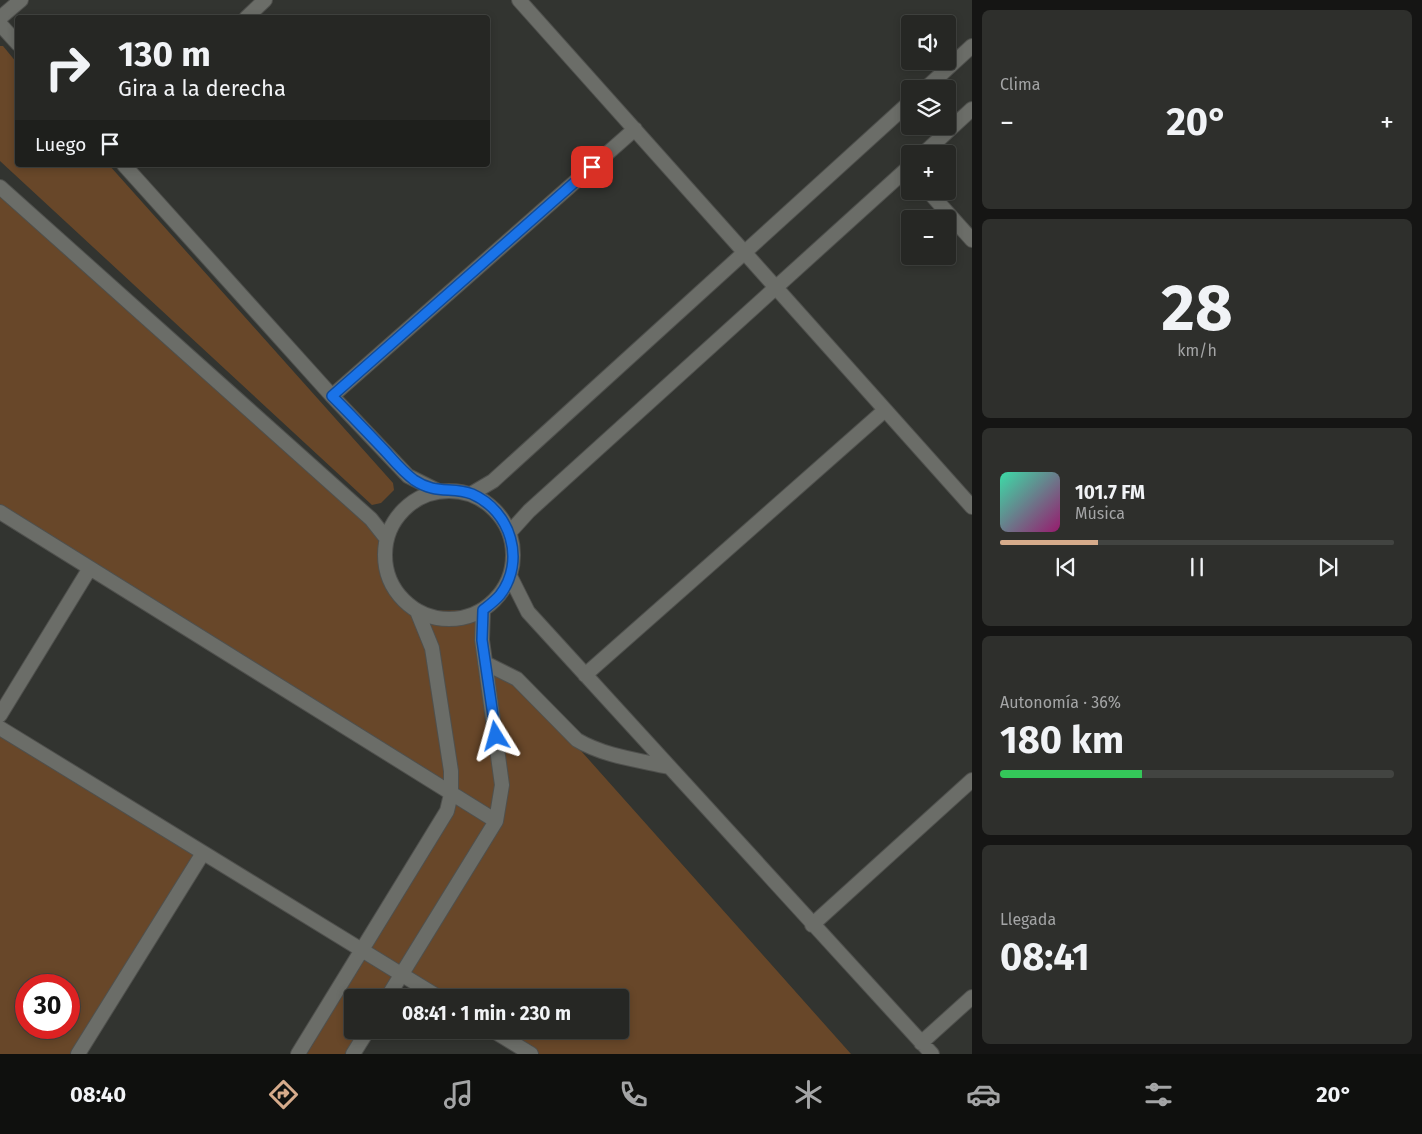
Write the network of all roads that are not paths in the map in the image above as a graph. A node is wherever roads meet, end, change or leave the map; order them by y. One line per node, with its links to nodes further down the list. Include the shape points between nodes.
1 (21, 0): 5 (street)
2 (265, 0): 4 (street)
3 (519, 0): 12 (street)
4 (249, 15)
5 (0, 18)
6 (0, 24): 7 (street)
7 (15, 41)
8 (972, 46): 9 (street)
9 (935, 80)
10 (972, 109): 13 (street)
11 (901, 110): 19 (street)
12 (635, 129): 19 (street); 21 (street)
13 (933, 145)
14 (126, 167): 21 (street)
15 (901, 176): 20 (street)
16 (0, 187): 28 (street, via 371,519)
17 (936, 200): 18 (street)
18 (972, 240)
19 (743, 253): 20 (street); 24 (street, via 493,481)
20 (776, 289): 22 (street); 27 (street)
21 (332, 396): 23 (street, via 408,476)
22 (885, 410): 25 (street); 34 (street)
23 (438, 491): 24 (street, via 455,490); 28 (street, via 420,496 405,507 393,521)
24 (471, 494): 27 (street, via 488,503)
25 (972, 507)
26 (0, 512): 29 (street)
27 (510, 532): 30 (street, via 514,554)
28 (386, 538): 32 (street, via 384,559 389,580 400,597)
29 (90, 568): 35 (street); 39 (street)
30 (510, 576): 31 (street, via 500,596); 34 (street, via 528,612)
31 (483, 610): 32 (street, via 452,619); 33 (street, via 482,640)
32 (417, 611): 39 (street, via 432,648)
33 (486, 663): 37 (street, via 517,678 576,740 586,746); 40 (street, via 502,785)
34 (585, 675): 37 (street)
35 (0, 715)
36 (0, 728): 41 (street)
37 (669, 767): 42 (street)
38 (972, 780): 42 (street)
39 (452, 794): 40 (street); 43 (street, via 447,811)
40 (496, 821): 44 (street)
41 (203, 853): 43 (street); 51 (street)
42 (812, 925): 50 (street)
43 (362, 951): 44 (street); 52 (street)
44 (402, 974): 45 (street); 46 (street)
45 (393, 989)
46 (426, 989)
47 (972, 997): 50 (street)
48 (362, 1039): 53 (street)
49 (507, 1039): 54 (street)
50 (921, 1043): 55 (street)
51 (78, 1054)
52 (298, 1054)
53 (353, 1054)
54 (531, 1054)
55 (932, 1054)

